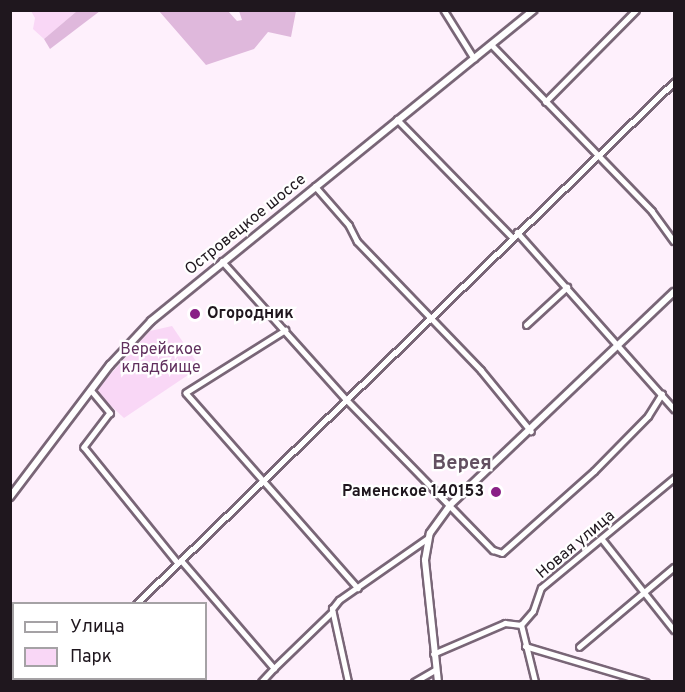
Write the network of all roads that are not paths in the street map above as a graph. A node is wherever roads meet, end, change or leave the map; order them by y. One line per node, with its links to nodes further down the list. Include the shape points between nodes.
1 (444, 10): 5 (street)
2 (534, 10): 4 (main road, Островецкое шоссе)
3 (636, 10): 7 (street)
4 (491, 44): 5 (main road, Островецкое шоссе); 7 (street)
5 (474, 58): 8 (main road, Островецкое шоссе)
6 (675, 82): 9 (street)
7 (545, 102): 9 (street)
8 (397, 119): 10 (main road, Островецкое шоссе); 11 (street)
9 (597, 157): 11 (street); 12 (street, via 652,211)
10 (315, 186): 13 (main road, Островецкое шоссе); 16 (street, via 349,225 357,241)
11 (515, 235): 14 (street); 16 (street)
12 (675, 241)
13 (222, 261): 18 (street); 20 (main road, Островецкое шоссе, via 151,321)
14 (567, 287): 17 (street); 19 (street)
15 (675, 292): 19 (main road)
16 (431, 316): 22 (street); 24 (street)
17 (526, 325)
18 (286, 330): 22 (street); 26 (street, via 186,393)
19 (620, 346): 21 (street); 24 (main road)
20 (91, 390): 27 (main road, Островецкое шоссе); 31 (street, via 110,413 84,447)
21 (662, 394): 23 (street); 28 (street, via 648,416 594,471 502,553 493,550)
22 (346, 399): 26 (street); 28 (street)
23 (675, 409)
24 (531, 431): 28 (main road)
25 (675, 478): 30 (street, Новая улица)
26 (263, 481): 31 (street); 33 (street)
27 (10, 496)
28 (450, 505): 29 (main road)
29 (428, 538): 33 (street); 41 (main road, via 425,560)
30 (602, 539): 34 (street); 37 (street, Новая улица, via 541,588 533,611)
31 (180, 562): 35 (street); 42 (street)
32 (675, 567): 34 (street)
33 (358, 588): 36 (street, via 339,600)
34 (643, 591): 38 (street); 40 (street)
35 (137, 602)
36 (332, 612): 42 (street); 45 (street)
37 (521, 625): 39 (street); 41 (street, via 505,623)
38 (675, 630)
39 (525, 646): 48 (street); 49 (street)
40 (579, 647)
41 (433, 654): 43 (main road)
42 (274, 668): 44 (street)
43 (435, 670): 46 (street); 47 (main road)
44 (261, 681)
45 (348, 681)
46 (414, 681)
47 (438, 681)
48 (535, 681)
49 (646, 681)

